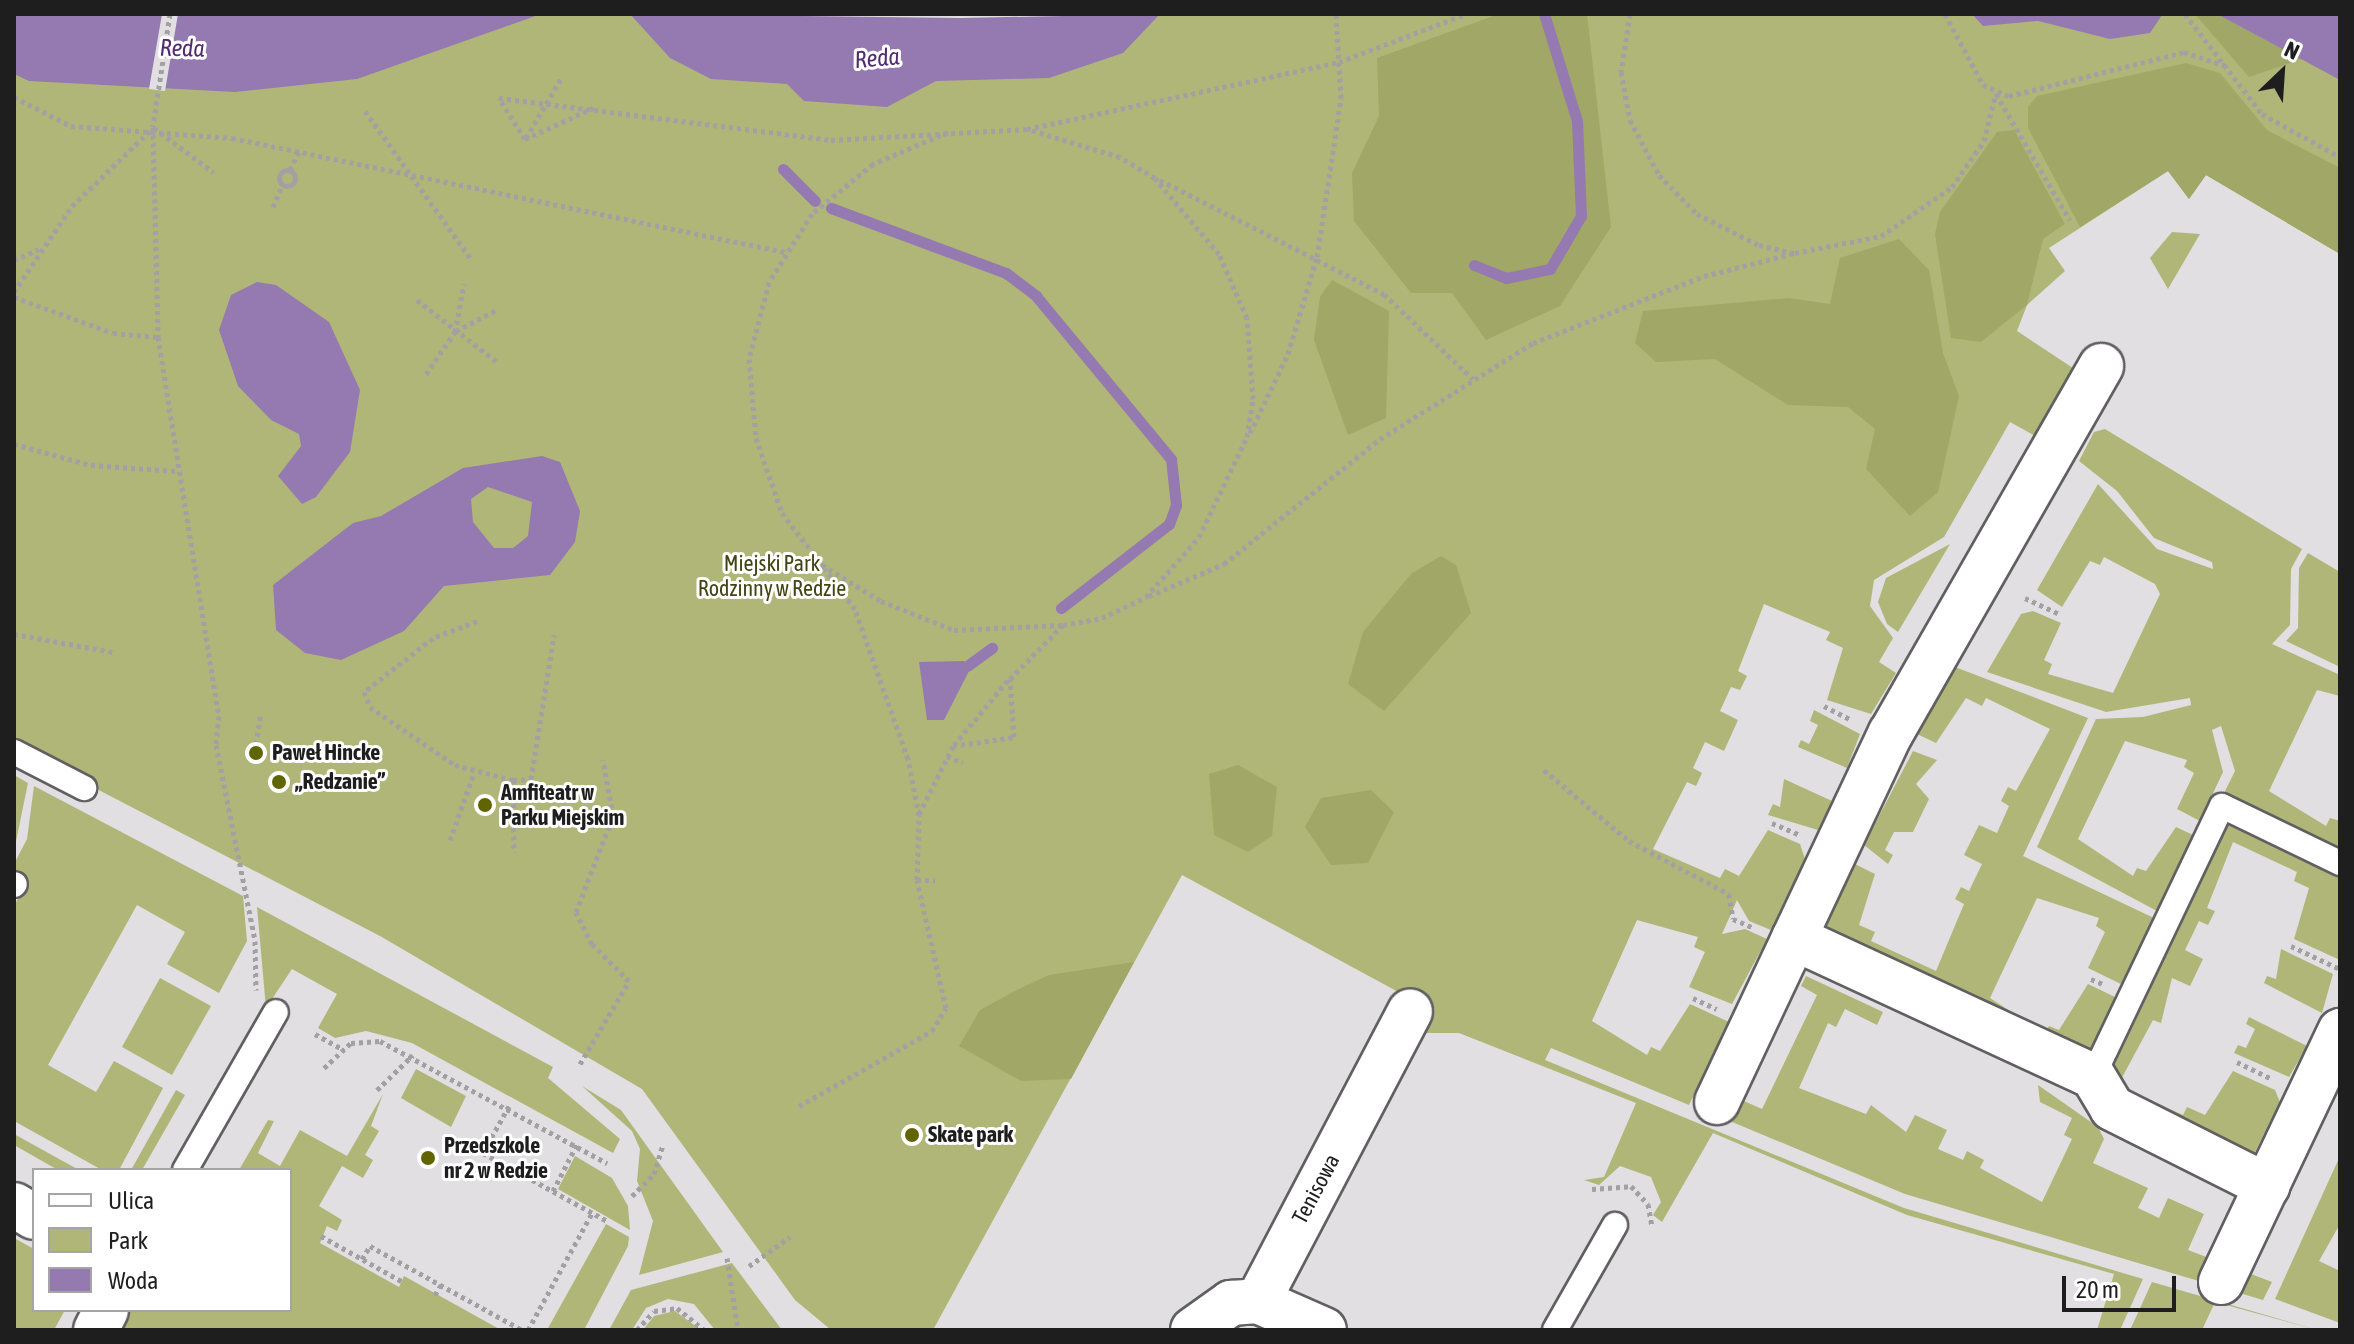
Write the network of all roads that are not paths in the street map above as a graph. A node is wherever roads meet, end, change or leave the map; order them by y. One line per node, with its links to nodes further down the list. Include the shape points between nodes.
1 (2101, 366): 5 (street, via 1891,733)
2 (14, 752): 3 (lane)
3 (84, 788)
4 (2340, 863): 9 (lane, via 2222,806)
5 (1794, 938): 9 (street); 10 (street)
6 (1410, 1011): 17 (street, Tenisowa)
7 (272, 1018): 11 (lane)
8 (2340, 1031): 12 (street)
9 (2093, 1076): 12 (street, via 2112,1108)
10 (1717, 1102)
11 (186, 1168)
12 (2267, 1186): 16 (street)
13 (14, 1205): 14 (street)
14 (32, 1216)
15 (1615, 1225): 22 (lane)
16 (2221, 1282)
17 (1258, 1301): 20 (street, via 1231,1303); 21 (street)
18 (105, 1312): 19 (street)
19 (96, 1330)
20 (1193, 1330)
21 (1324, 1330)
22 (1555, 1330)

